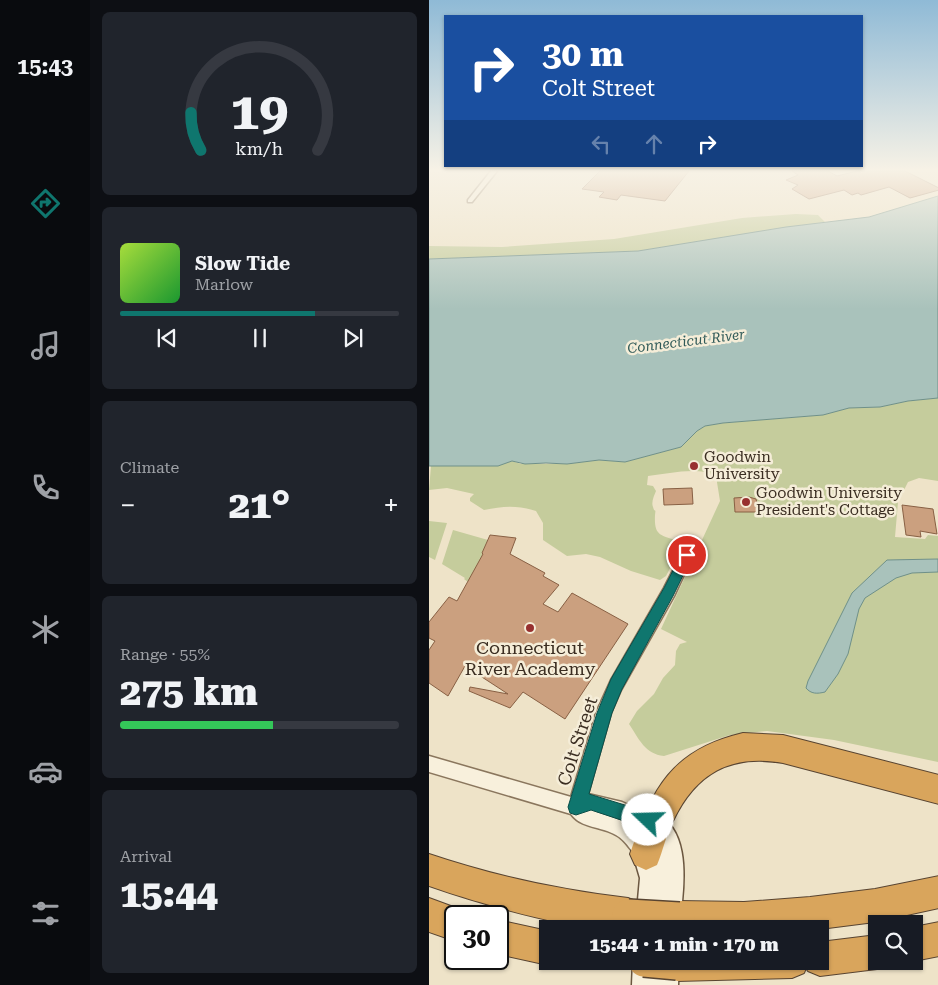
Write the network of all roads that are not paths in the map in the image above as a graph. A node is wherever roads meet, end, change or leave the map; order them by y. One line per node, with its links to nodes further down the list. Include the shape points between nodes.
1 (687, 555): 4 (street, Colt Street, via 612,693)
2 (429, 764): 4 (street)
3 (938, 790): 5 (highway, via 783,750 756,746 743,748 716,754 689,771 671,794)
4 (576, 807): 5 (street, via 586,817 623,829 635,839); 5 (street, via 591,802 637,816)
5 (650, 840): 11 (main road)
6 (429, 870): 10 (highway, via 486,888)
7 (938, 892): 12 (highway, via 871,906 808,914)
8 (429, 915): 9 (highway)
9 (444, 920)
10 (641, 920)
11 (656, 920)
12 (707, 920)
13 (509, 939): 16 (highway)
14 (938, 939): 15 (highway)
15 (923, 942)
16 (539, 946)
17 (868, 953): 18 (highway)
18 (829, 958)
19 (661, 970): 20 (main road)
20 (646, 985)

